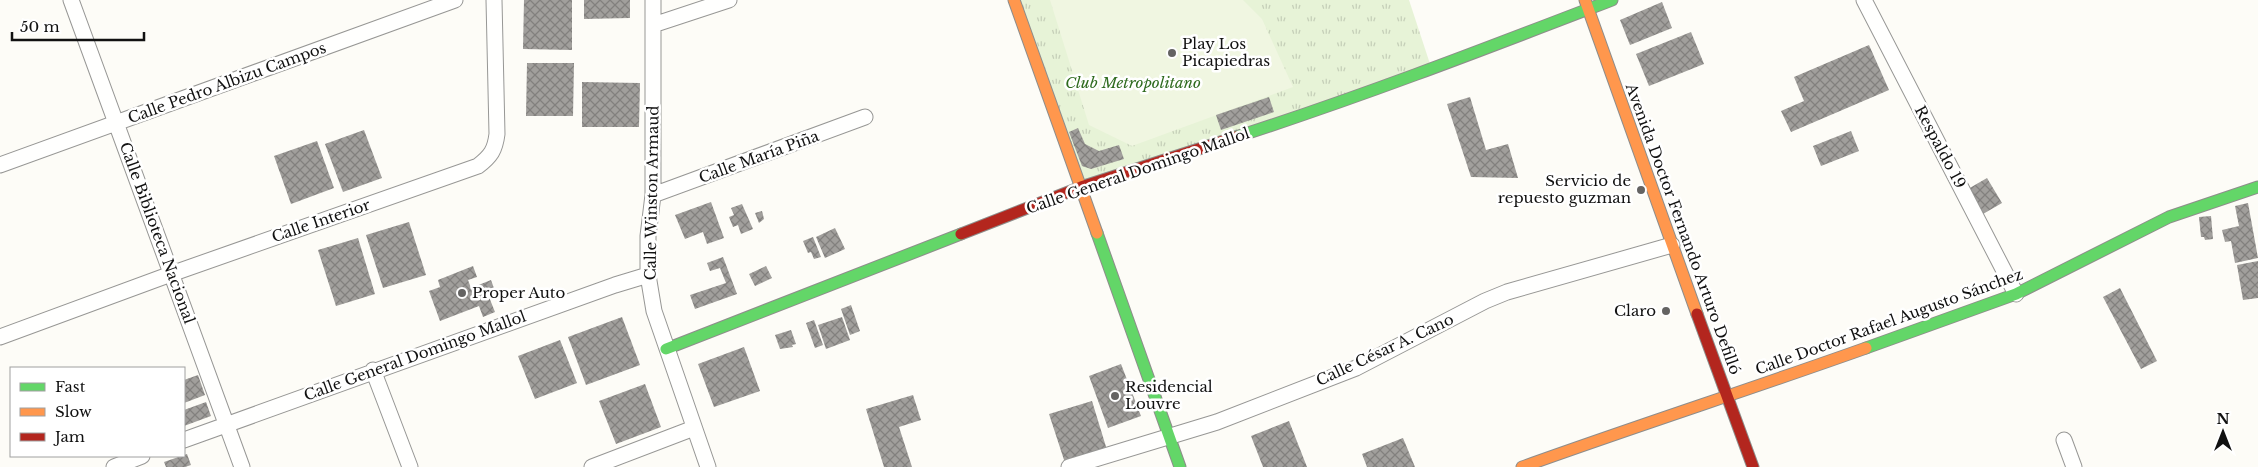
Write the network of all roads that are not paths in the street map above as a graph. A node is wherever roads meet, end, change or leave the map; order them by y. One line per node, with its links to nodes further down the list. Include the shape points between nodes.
1 (71, 0): 12 (street, Calle Biblioteca Nacional)
2 (455, 0): 12 (street, Calle Pedro Albizu Campos)
3 (494, 0): 18 (street, Calle Interior, via 497,134 495,150 490,158 478,166)
4 (653, 0): 10 (street, Calle Winston Armaud)
5 (730, 0): 10 (street)
6 (1014, 0): 14 (street)
7 (1612, 0): 9 (street, Calle General Domingo Mallol)
8 (1864, 0): 20 (street, Respaldo 19)
9 (1587, 4): 14 (street, Calle General Domingo Mallol, via 1432,70 1328,108); 17 (street, Avenida Doctor Fernando Arturo Defilló)
10 (653, 25): 16 (street, Calle Winston Armaud)
11 (865, 117): 16 (street, Calle María Piña)
12 (116, 123): 13 (street, Calle Pedro Albizu Campos); 18 (street, Calle Biblioteca Nacional)
13 (0, 165)
14 (1081, 187): 22 (street, Calle General Domingo Mallol); 27 (street)
15 (2258, 187): 20 (street, Calle Doctor Rafael Augusto Sánchez, via 2169,217)
16 (653, 195): 19 (street, Calle Winston Armaud)
17 (1672, 245): 24 (street, Avenida Doctor Fernando Arturo Defilló); 27 (street, Calle César A. Cano, via 1508,292 1356,368 1218,422)
18 (171, 274): 21 (street, Calle Interior); 25 (street, Calle Biblioteca Nacional)
19 (648, 275): 22 (street, Calle Winston Armaud, via 654,311); 23 (street, Calle General Domingo Mallol, via 614,284)
20 (2016, 294): 24 (street, Calle Doctor Rafael Augusto Sánchez)
21 (0, 337)
22 (666, 349): 26 (street, Calle Winston Armaud)
23 (373, 370): 25 (street, Calle General Domingo Mallol); 33 (street)
24 (1728, 396): 38 (street, Calle Doctor Rafael Augusto Sánchez); 39 (street, Avenida Doctor Fernando Arturo Defilló)
25 (226, 423): 28 (street, Calle General Domingo Mallol); 32 (street, Calle Biblioteca Nacional)
26 (694, 428): 34 (street); 35 (street, Calle Winston Armaud)
27 (1170, 435): 36 (street, Calle César A. Cano); 37 (street)
28 (185, 440)
29 (2064, 440): 40 (street)
30 (139, 457): 31 (street)
31 (114, 467)
32 (242, 467)
33 (410, 467)
34 (592, 467)
35 (708, 467)
36 (1069, 467)
37 (1180, 467)
38 (1522, 467)
39 (1753, 467)
40 (2074, 467)

